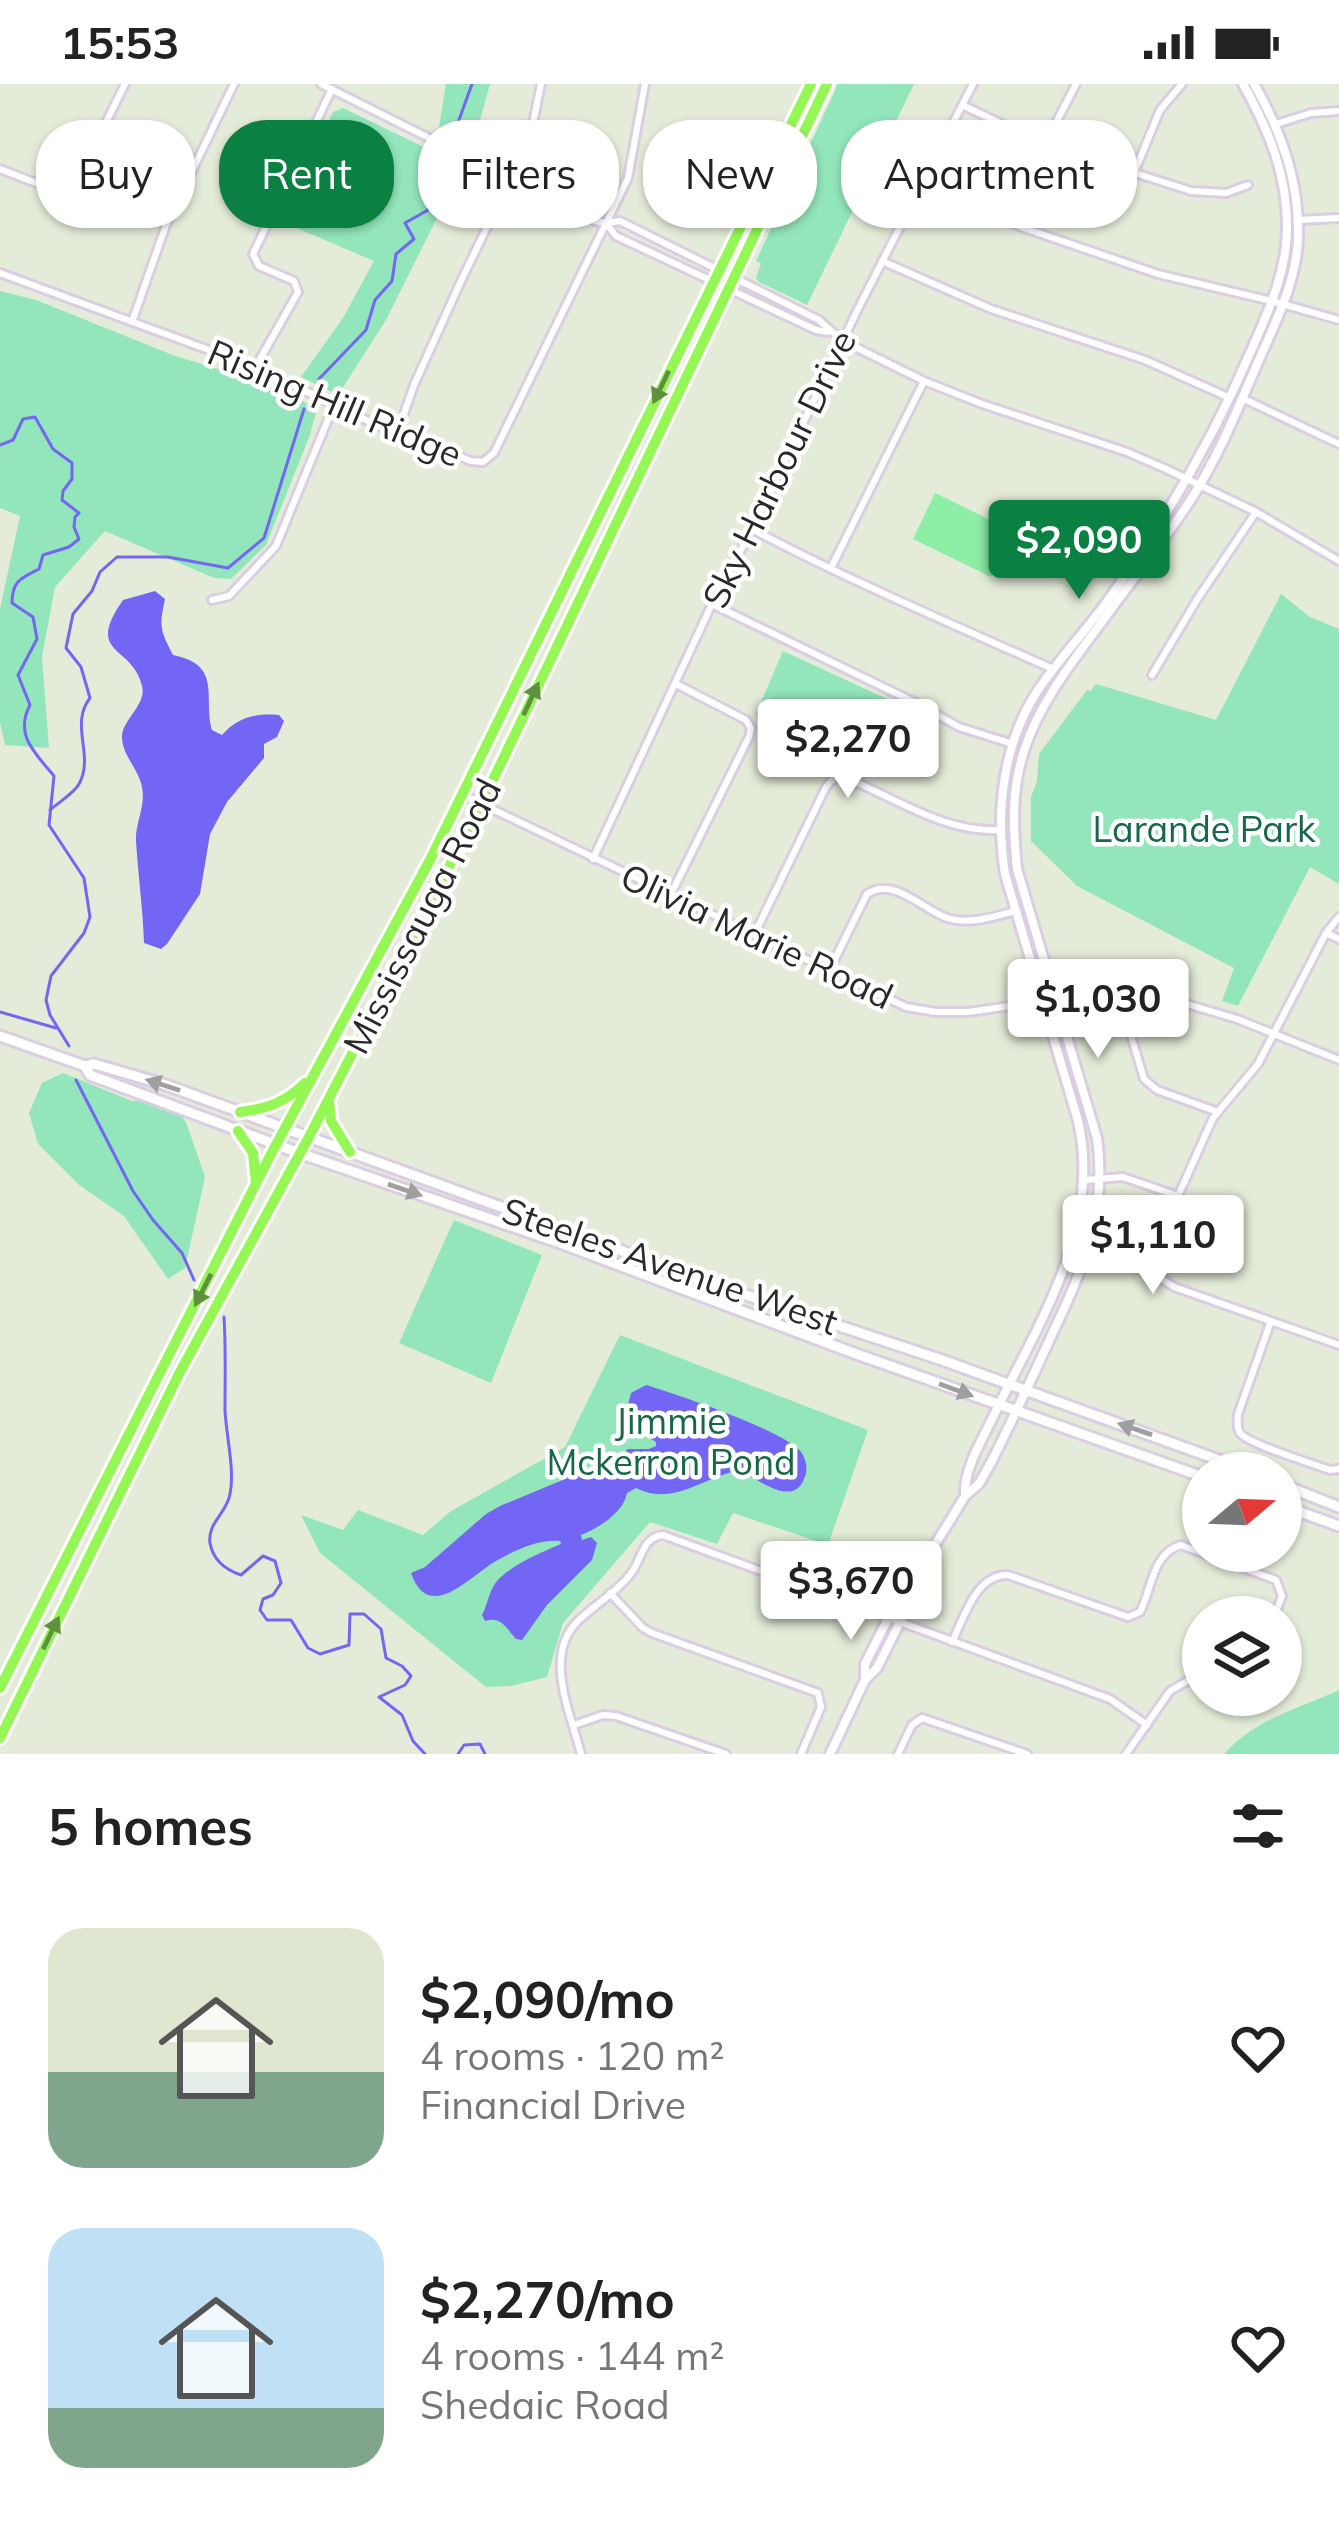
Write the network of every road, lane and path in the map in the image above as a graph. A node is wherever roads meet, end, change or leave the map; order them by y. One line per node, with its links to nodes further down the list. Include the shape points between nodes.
1 (125, 84): 23 (street, via 73,189 62,193)
2 (234, 84): 42 (street, via 166,225)
3 (321, 84): 13 (street)
4 (541, 84): 16 (street)
5 (645, 84): 26 (street)
6 (811, 84): 36 (main road, Mississauga Road)
7 (826, 84): 39 (main road, Mississauga Road)
8 (973, 84): 14 (street, Sky Harbour Drive)
9 (1076, 84): 19 (street)
10 (1182, 84): 22 (street, via 1160,110)
11 (1243, 84): 40 (street, via 1282,177 1287,233)
12 (1255, 84): 20 (street)
13 (332, 89): 21 (street); 45 (street, via 254,254 298,292)
14 (962, 105): 17 (street, Sky Harbour Drive); 18 (street)
15 (1339, 111): 20 (street)
16 (534, 120)
17 (954, 120)
18 (995, 120)
19 (1057, 120)
20 (1276, 124): 28 (street)
21 (418, 131)
22 (1137, 166)
23 (0, 169)
24 (1137, 174): 25 (street, via 1209,193)
25 (1248, 185)
26 (619, 196)
27 (1339, 218): 28 (street)
28 (1298, 220): 40 (street, via 1296,262)
29 (619, 221): 36 (street)
30 (487, 228): 50 (street)
31 (604, 228): 50 (street, Rising Hill Ridge, via 490,458 472,461)
32 (610, 228): 38 (street)
33 (899, 228): 35 (street, Sky Harbour Drive)
34 (1024, 228): 40 (street, via 1158,274)
35 (882, 262): 44 (street, Sky Harbour Drive); 47 (street)
36 (719, 269): 38 (main road, Mississauga Road); 39 (street)
37 (0, 273): 42 (street, Rising Hill Ridge)
38 (713, 282): 39 (street); 65 (main road, Mississauga Road, one-way to 65)
39 (731, 283): 43 (street); 43 (street); 66 (main road, Mississauga Road, one-way to 39)
40 (1277, 302): 41 (street); 47 (street); 48 (street)
41 (1339, 320)
42 (132, 322): 45 (street, Rising Hill Ridge)
43 (832, 332): 44 (street)
44 (843, 340): 46 (street); 55 (street, Sky Harbour Drive)
45 (255, 367): 49 (street, Rising Hill Ridge)
46 (923, 381): 52 (street); 57 (street)
47 (1231, 398): 52 (street)
48 (1243, 398): 51 (street); 53 (street)
49 (334, 405): 50 (street, Rising Hill Ridge); 58 (street, via 276,546 229,596)
50 (397, 434)
51 (1339, 444)
52 (1188, 480): 53 (street); 60 (street)
53 (1199, 485): 54 (street); 64 (street, via 1057,686)
54 (1256, 512): 56 (street); 61 (street)
55 (752, 529): 57 (street); 59 (street, Sky Harbour Drive)
56 (1339, 561)
57 (831, 568): 60 (street)
58 (212, 600)
59 (712, 604): 62 (street, Sky Harbour Drive); 63 (street, via 959,727)
60 (1054, 669): 63 (street)
61 (1152, 675)
62 (676, 684): 68 (street, Sky Harbour Drive); 69 (street, via 751,728)
63 (1013, 744): 64 (street); 67 (street)
64 (1024, 748): 77 (street, via 1014,790 1017,868)
65 (463, 795): 66 (street, Olivia Marie Road); 83 (main road, Mississauga Road)
66 (481, 805): 68 (street, Olivia Marie Road); 84 (main road, Mississauga Road)
67 (1001, 830): 70 (street); 73 (street, via 954,826 833,779)
68 (593, 859): 69 (street, Olivia Marie Road)
69 (671, 894): 73 (street, Olivia Marie Road)
70 (1015, 911): 75 (street, via 964,921 886,888 873,890); 78 (street)
71 (1339, 917): 72 (street)
72 (1326, 933): 74 (street); 79 (street)
73 (754, 935): 75 (street, Olivia Marie Road)
74 (1339, 939)
75 (829, 971): 78 (street, Olivia Marie Road, via 906,1007 936,1012)
76 (1127, 986): 77 (street, Olivia Marie Road); 79 (street, Olivia Marie Road); 86 (street, via 1125,1015 1144,1078)
77 (1054, 997): 78 (street, Olivia Marie Road); 93 (street, via 1090,1110)
78 (1041, 1000): 94 (street, via 1078,1121)
79 (1276, 1033): 81 (street, Olivia Marie Road); 86 (street)
80 (0, 1036): 82 (main road, Steeles Avenue West)
81 (1339, 1060)
82 (85, 1066): 85 (main road, Steeles Avenue West, one-way to 82); 88 (main road, Steeles Avenue West, via 90,1075)
83 (318, 1066): 85 (main road, via 277,1104); 87 (main road, Mississauga Road)
84 (328, 1097): 89 (main road, Mississauga Road); 91 (main road, via 331,1121)
85 (240, 1112): 87 (main road, Steeles Avenue West)
86 (1219, 1112): 96 (street)
87 (285, 1128): 89 (main road, Steeles Avenue West); 90 (main road, Mississauga Road)
88 (238, 1131): 90 (main road, Steeles Avenue West); 95 (main road, via 253,1153)
89 (309, 1137): 91 (main road, Steeles Avenue West); 92 (main road, Mississauga Road)
90 (277, 1145): 92 (main road, Steeles Avenue West); 95 (main road, Mississauga Road)
91 (350, 1152): 99 (main road, Steeles Avenue West)
92 (299, 1154): 101 (main road, Steeles Avenue West, one-way to 101); 122 (main road, Mississauga Road, one-way to 92, via 190,1352)
93 (1100, 1179): 94 (street); 96 (street, via 1124,1177); 100 (street, via 1084,1266)
94 (1085, 1180): 99 (street, via 1066,1265)
95 (256, 1185): 119 (main road, Mississauga Road, one-way to 119)
96 (1178, 1196): 97 (street, via 1154,1264 1158,1276)
97 (1271, 1321): 98 (street); 104 (street, via 1237,1426 1255,1442)
98 (1339, 1346)
99 (1008, 1384): 100 (main road, Steeles Avenue West); 101 (street)
100 (1027, 1390): 102 (street); 103 (main road, Steeles Avenue West, one-way to 100)
101 (999, 1405): 102 (main road, Steeles Avenue West); 107 (street, via 964,1480)
102 (1017, 1411): 105 (main road, Steeles Avenue West); 107 (street, via 980,1484)
103 (1197, 1452)
104 (1339, 1469)
105 (1182, 1470)
106 (1302, 1492): 108 (main road)
107 (965, 1496): 111 (street)
108 (1339, 1507)
109 (1302, 1512): 110 (main road)
110 (1338, 1524)
111 (922, 1566): 114 (street); 115 (street)
112 (610, 1593): 114 (street, via 648,1540 663,1535); 120 (street, via 576,1622 562,1650); 125 (street, via 652,1633 818,1694 821,1707)
113 (1282, 1596): 116 (street, via 1276,1580 1181,1545 1165,1551 1143,1609 1128,1617 998,1574 980,1589)
114 (887, 1618): 115 (street); 117 (street)
115 (900, 1622): 116 (street); 117 (street)
116 (952, 1642): 121 (street, via 1110,1700)
117 (865, 1680): 126 (street)
118 (1182, 1683): 121 (street)
119 (0, 1688)
120 (574, 1725): 123 (street); 124 (street, via 616,1715)
121 (1147, 1725): 129 (street)
122 (0, 1738)
123 (581, 1754)
124 (726, 1754)
125 (801, 1754)
126 (830, 1754)
127 (898, 1754): 128 (street, via 922,1718)
128 (1027, 1754)
129 (1126, 1754)

